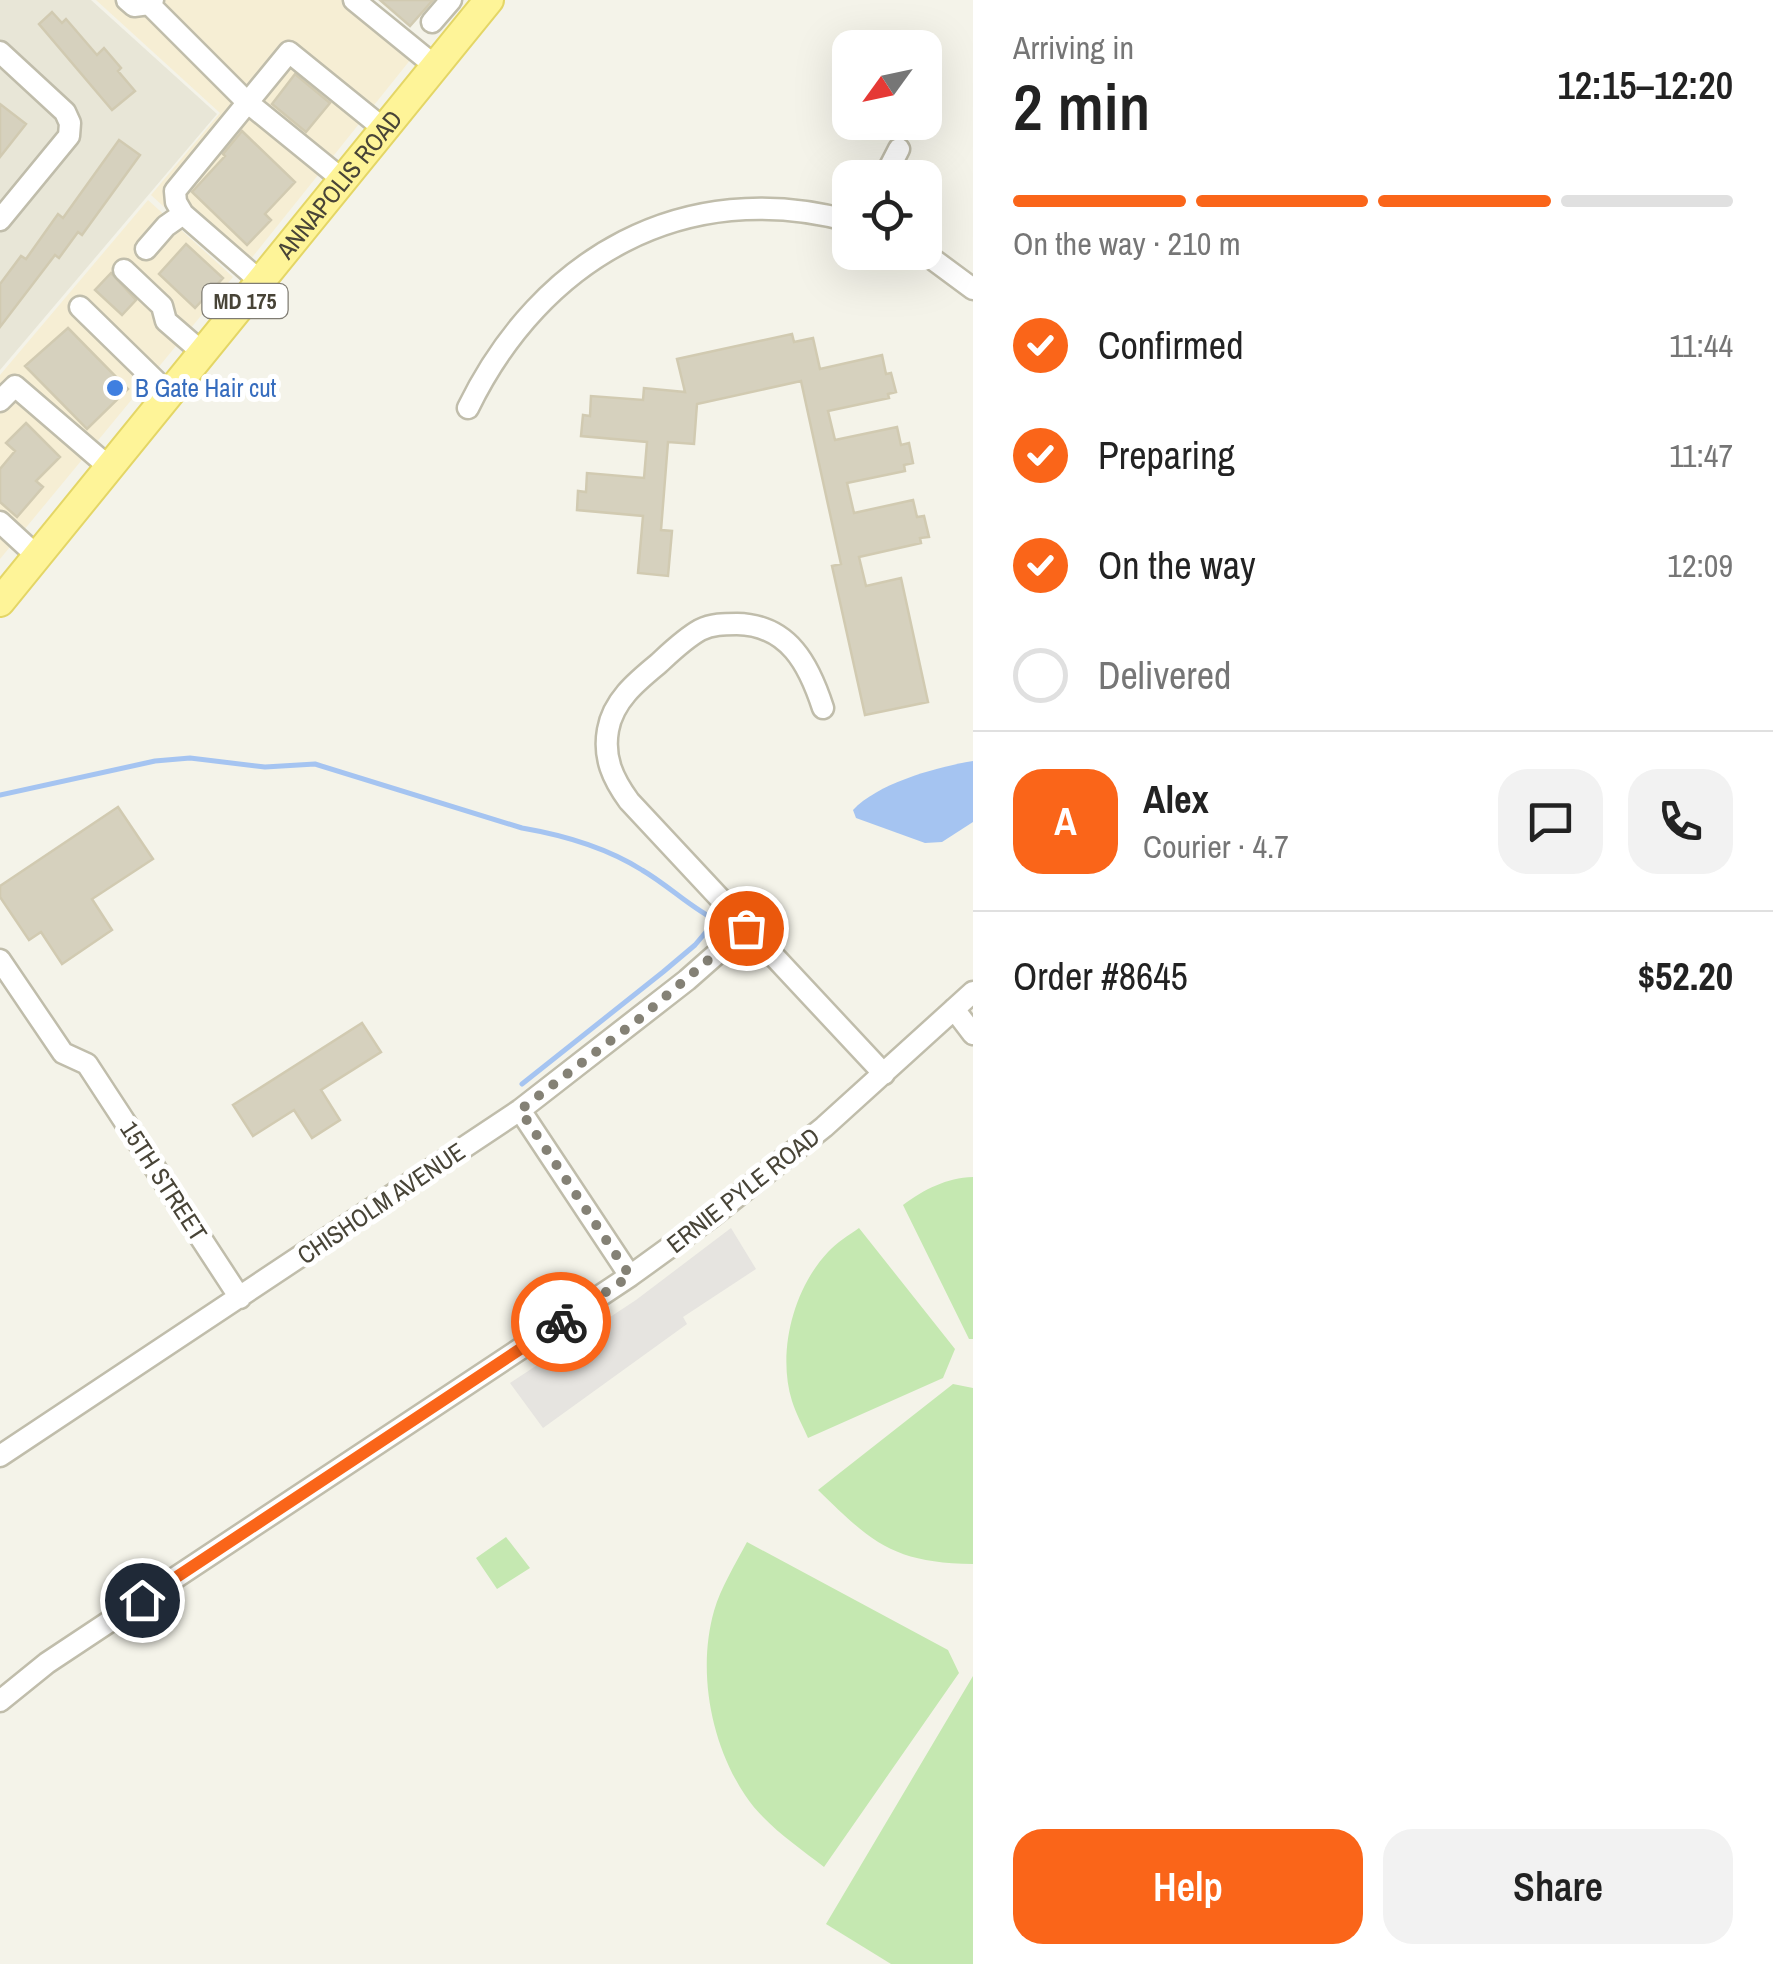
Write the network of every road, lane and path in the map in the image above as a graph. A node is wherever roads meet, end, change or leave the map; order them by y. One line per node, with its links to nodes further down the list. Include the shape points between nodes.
1 (127, 0): 4 (street, via 134,6)
2 (354, 0): 8 (street)
3 (451, 0): 6 (street)
4 (151, 2): 9 (street)
5 (477, 4): 8 (main road, ANNAPOLIS ROAD / MD 175)
6 (432, 22)
7 (0, 52): 16 (street, via 70,124 69,136)
8 (435, 66): 10 (main road, ANNAPOLIS ROAD / MD 175)
9 (247, 102): 10 (street, via 289,52); 13 (street); 14 (street, via 175,191)
10 (384, 129): 13 (main road, ANNAPOLIS ROAD / MD 175)
11 (899, 149): 12 (street)
12 (893, 160)
13 (343, 180): 20 (main road, ANNAPOLIS ROAD / MD 175)
14 (183, 214): 17 (street); 20 (street)
15 (832, 217): 26 (street, via 737,210 631,238 580,267 541,300 500,348)
16 (0, 220)
17 (146, 248)
18 (942, 266): 21 (street)
19 (124, 270): 23 (street)
20 (260, 281): 23 (main road, ANNAPOLIS ROAD / MD 175)
21 (973, 289)
22 (80, 307): 24 (street)
23 (203, 353): 24 (main road, ANNAPOLIS ROAD / MD 175)
24 (168, 394): 27 (main road, ANNAPOLIS ROAD / MD 175)
25 (0, 402): 27 (street, via 14,386)
26 (468, 408)
27 (109, 467): 29 (main road, ANNAPOLIS ROAD / MD 175)
28 (0, 522): 29 (street)
29 (37, 556): 30 (main road, ANNAPOLIS ROAD / MD 175)
30 (0, 600)
31 (823, 708): 32 (street, via 808,666 793,647 754,624 728,624 712,625 679,645 634,684 612,715 606,750 615,782)
32 (746, 928): 37 (street); 38 (street, CHISHOLM AVENUE)
33 (0, 960): 40 (street, 15TH STREET, via 63,1053 87,1064)
34 (973, 992): 35 (street, ERNIE PYLE ROAD)
35 (954, 1010): 36 (street); 37 (street, ERNIE PYLE ROAD)
36 (973, 1034)
37 (884, 1074): 39 (street, ERNIE PYLE ROAD, via 761,1179)
38 (520, 1110): 39 (street); 40 (street, CHISHOLM AVENUE)
39 (630, 1276): 42 (street, ERNIE PYLE ROAD, via 47,1663)
40 (240, 1298): 41 (street, CHISHOLM AVENUE)
41 (0, 1456)
42 (0, 1701)

